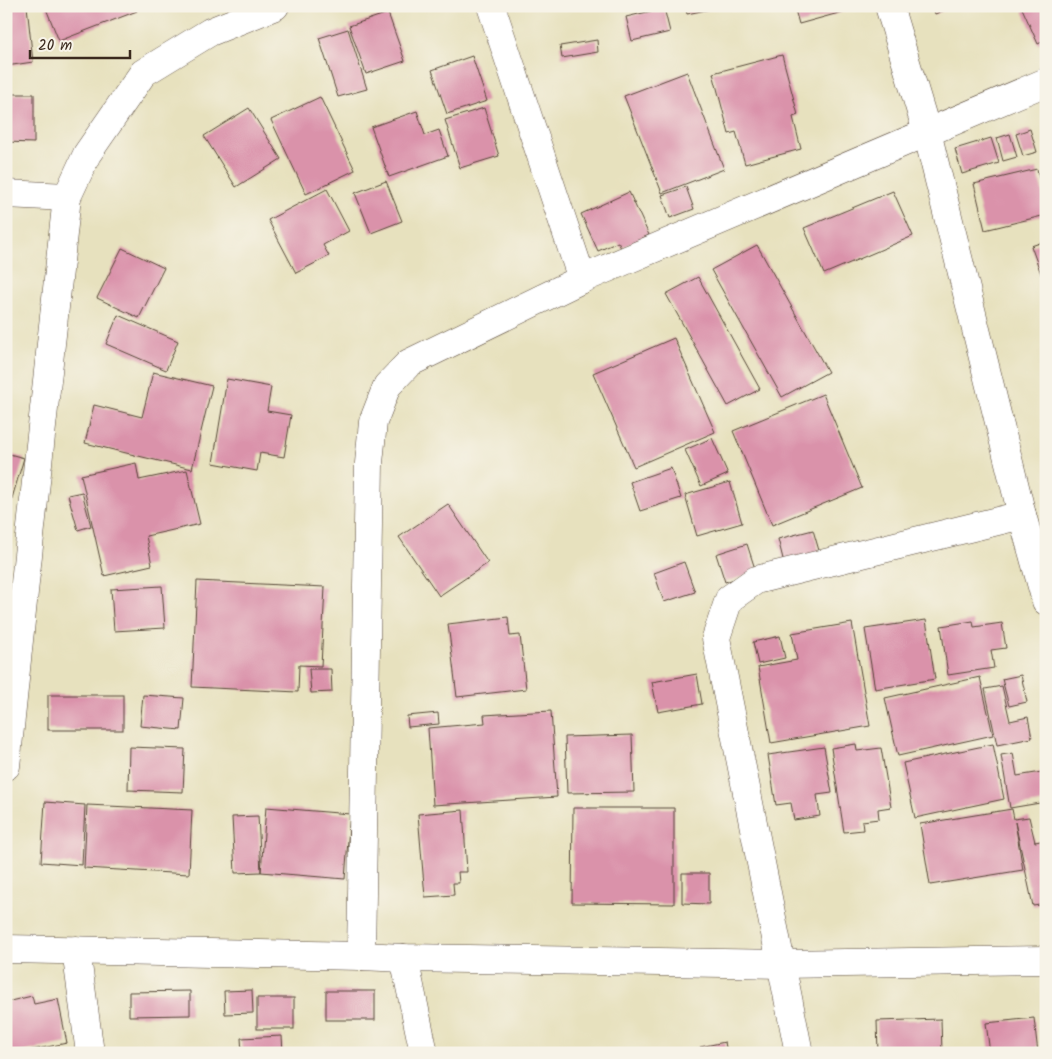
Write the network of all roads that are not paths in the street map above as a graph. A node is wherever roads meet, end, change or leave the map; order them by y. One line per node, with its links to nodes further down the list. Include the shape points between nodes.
1 (275, 6): 7 (street, via 210,32 143,73 87,154)
2 (491, 6): 8 (street)
3 (889, 6): 5 (street)
4 (1046, 82): 5 (street)
5 (928, 132): 8 (street); 9 (street)
6 (6, 194): 7 (street)
7 (67, 197): 11 (street)
8 (582, 278): 14 (street, via 409,363 387,386 373,422 368,473)
9 (1022, 515): 10 (street); 17 (street, via 756,580 729,599 716,638)
10 (1046, 601)
11 (6, 766)
12 (6, 948): 13 (street)
13 (76, 950): 14 (street); 18 (street)
14 (361, 956): 15 (street)
15 (404, 958): 17 (street); 19 (street)
16 (1046, 960): 17 (street)
17 (781, 964): 20 (street)
18 (90, 1053)
19 (424, 1053)
20 (799, 1053)

